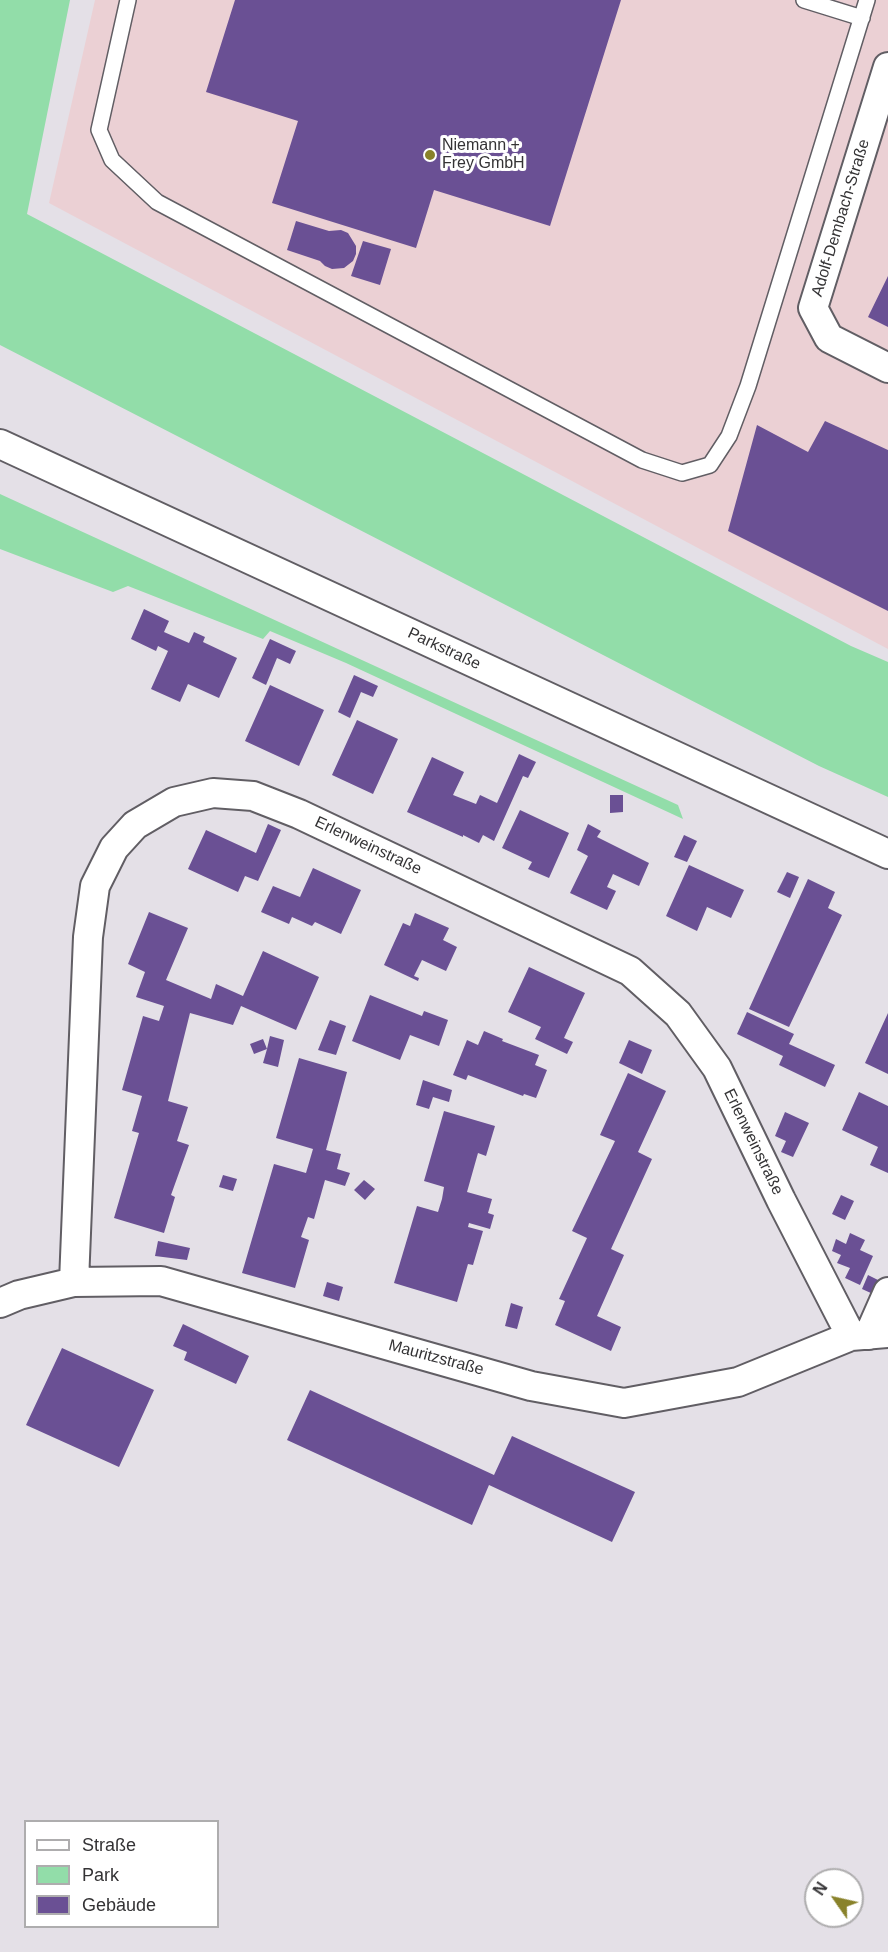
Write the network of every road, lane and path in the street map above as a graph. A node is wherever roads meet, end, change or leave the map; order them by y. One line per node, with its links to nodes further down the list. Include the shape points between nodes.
1 (128, 0): 4 (lane, via 99,130 112,160 157,202 642,460 682,473 710,465 729,435 748,387)
2 (804, 0): 4 (lane)
3 (867, 0): 4 (lane)
4 (862, 18)
5 (888, 67): 6 (street, Adolf-Dembach-Straße, via 813,308 829,338)
6 (888, 368)
7 (0, 444): 8 (street, Parkstraße)
8 (888, 854)
9 (74, 1282): 11 (street, Mauritzstraße); 12 (street, Mauritzstraße, via 161,1281 531,1386 624,1403 738,1382); 12 (street, Erlenweinstraße, via 88,937 95,886 114,848 135,825 174,802 213,793 253,796 305,816 630,970 678,1014 717,1068 781,1200)
10 (888, 1293): 12 (street)
11 (0, 1303)
12 (869, 1335)

